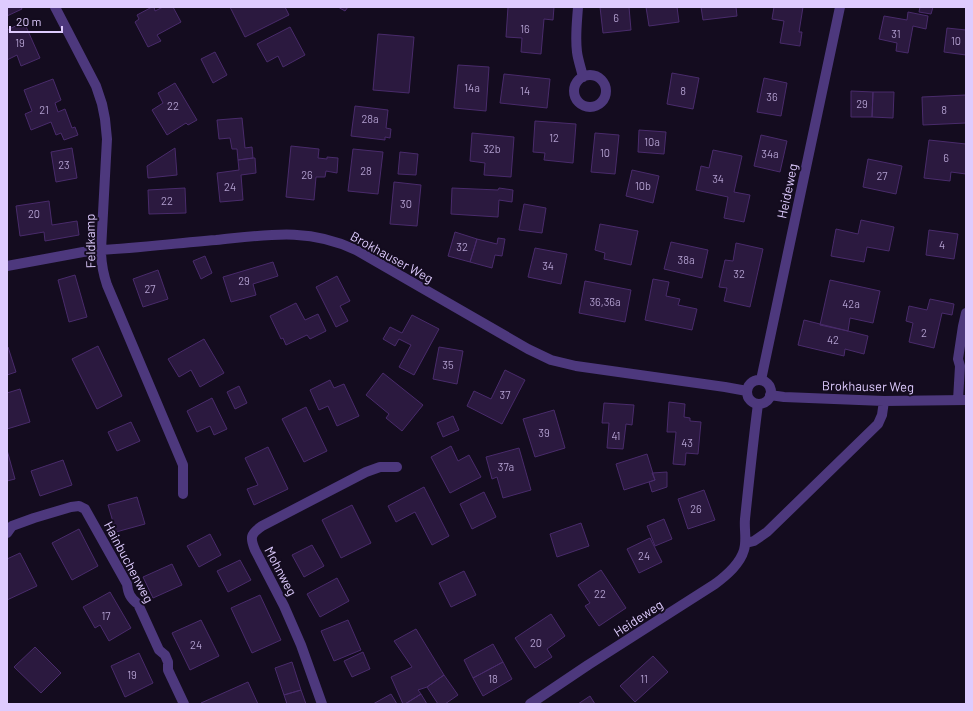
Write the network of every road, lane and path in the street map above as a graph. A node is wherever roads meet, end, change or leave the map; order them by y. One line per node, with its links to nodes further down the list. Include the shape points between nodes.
1 (55, 7): 5 (street, Feldkamp, via 96,86 105,119)
2 (578, 7): 4 (street, via 576,51)
3 (840, 7): 8 (street, Heideweg)
4 (583, 76)
5 (100, 250): 6 (street, Brokhauser Weg); 9 (street, Brokhauser Weg, via 290,234 328,239 356,250 522,346 551,360 576,366); 15 (street, Feldkamp, via 107,285 183,465)
6 (7, 266)
7 (966, 313): 11 (street, via 958,359)
8 (761, 380): 9 (street, via 751,382); 10 (street, via 770,387)
9 (747, 391): 13 (street, via 751,401)
10 (770, 395): 12 (street, Brokhauser Weg); 13 (street, via 766,401)
11 (962, 400): 12 (street, Brokhauser Weg)
12 (884, 401): 17 (street, via 878,424 767,532)
13 (758, 404): 17 (street, Heideweg, via 745,522)
14 (397, 467): 19 (street, Mohnweg, via 380,467 366,472 253,532 255,550 301,645)
15 (183, 494)
16 (7, 533): 18 (street, Hainbuchenweg, via 12,526 63,509 75,506 85,509 127,584 128,592 138,604 159,650 165,655 168,670)
17 (746, 543): 20 (street, Heideweg, via 737,564 715,584)
18 (184, 704)
19 (322, 704)
20 (530, 704)

